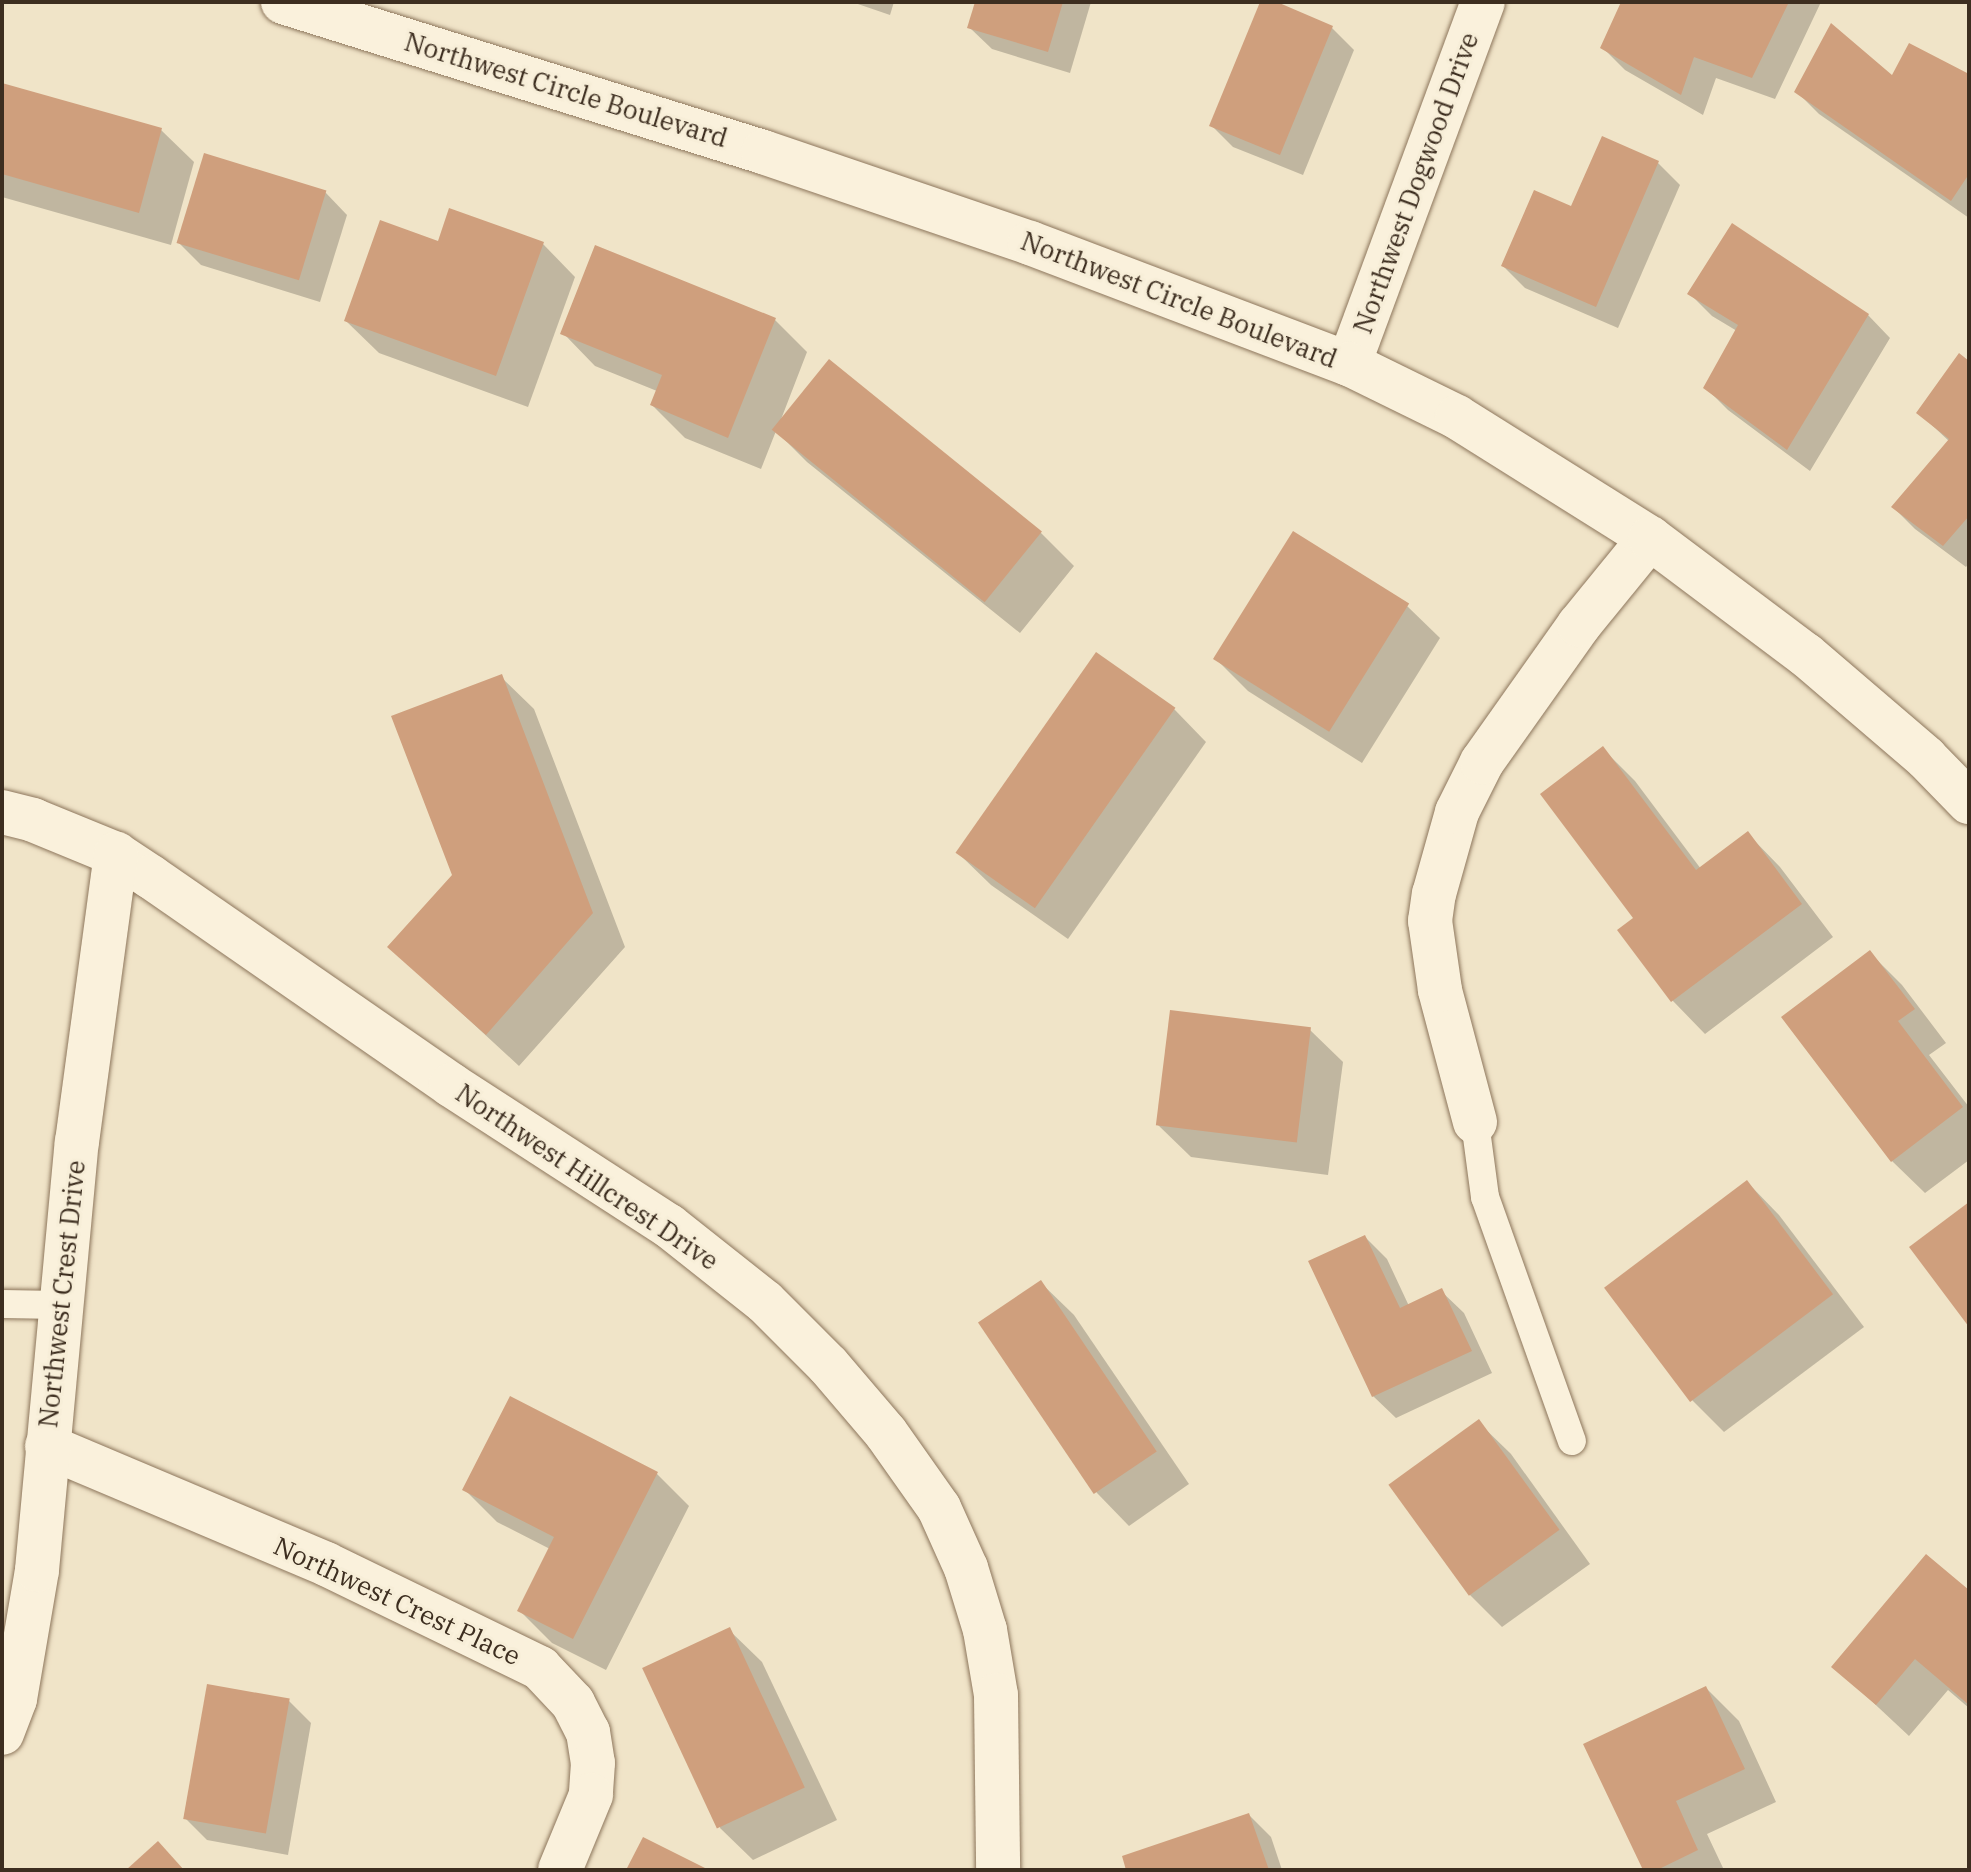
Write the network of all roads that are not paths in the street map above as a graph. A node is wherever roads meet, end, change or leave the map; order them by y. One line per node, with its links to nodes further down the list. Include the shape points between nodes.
1 (283, 2): 3 (street, Northwest Circle Boulevard, via 763,152 1030,243)
2 (1483, 2): 3 (street, Northwest Dogwood Drive)
3 (1349, 364): 4 (street, Northwest Circle Boulevard, via 1457,417)
4 (1650, 538): 5 (street, Northwest Circle Boulevard, via 1806,655); 8 (street, via 1570,637 1482,762 1457,812 1430,921 1440,990)
5 (1969, 802)
6 (2, 812): 7 (street, Northwest Hillcrest Drive)
7 (116, 854): 10 (street, Northwest Crest Drive); 15 (street, Northwest Hillcrest Drive, via 451,1085 669,1226 765,1302 828,1365 886,1433 939,1508 966,1568 985,1630 996,1695)
8 (1475, 1122): 11 (lane, via 1485,1197)
9 (2, 1304): 10 (lane)
10 (61, 1305): 12 (street, Northwest Crest Drive)
11 (1572, 1441)
12 (47, 1446): 13 (street, Northwest Crest Drive, via 37,1570 15,1699); 14 (street, Northwest Crest Place, via 326,1564 540,1668 573,1703 588,1732 593,1763 591,1795)
13 (2, 1733)
14 (560, 1870)
15 (998, 1870)

